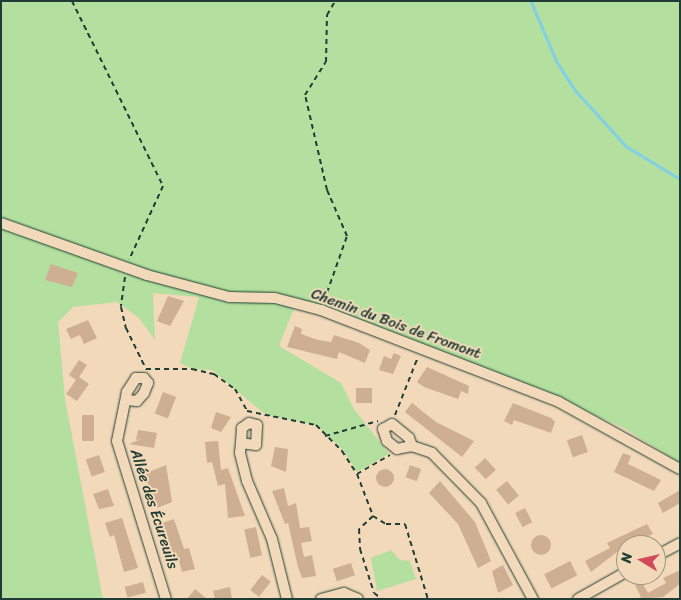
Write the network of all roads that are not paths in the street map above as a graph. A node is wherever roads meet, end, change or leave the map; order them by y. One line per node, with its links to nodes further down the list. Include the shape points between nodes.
1 (1, 223): 5 (street, Chemin du Bois de Fromont, via 228,297 275,298 321,310 559,402)
2 (128, 400): 9 (street, Allée des Écureuils, via 119,415 121,463)
3 (241, 444): 10 (street, via 247,481 270,532)
4 (412, 446): 4 (street, via 389,426 387,441 397,449); 13 (street, via 432,453 481,503)
5 (680, 468)
6 (680, 543): 7 (street)
7 (666, 551)
8 (616, 578): 14 (street)
9 (166, 599)
10 (286, 599)
11 (321, 599): 12 (street, via 344,593)
12 (358, 599)
13 (533, 599)
14 (578, 599)

